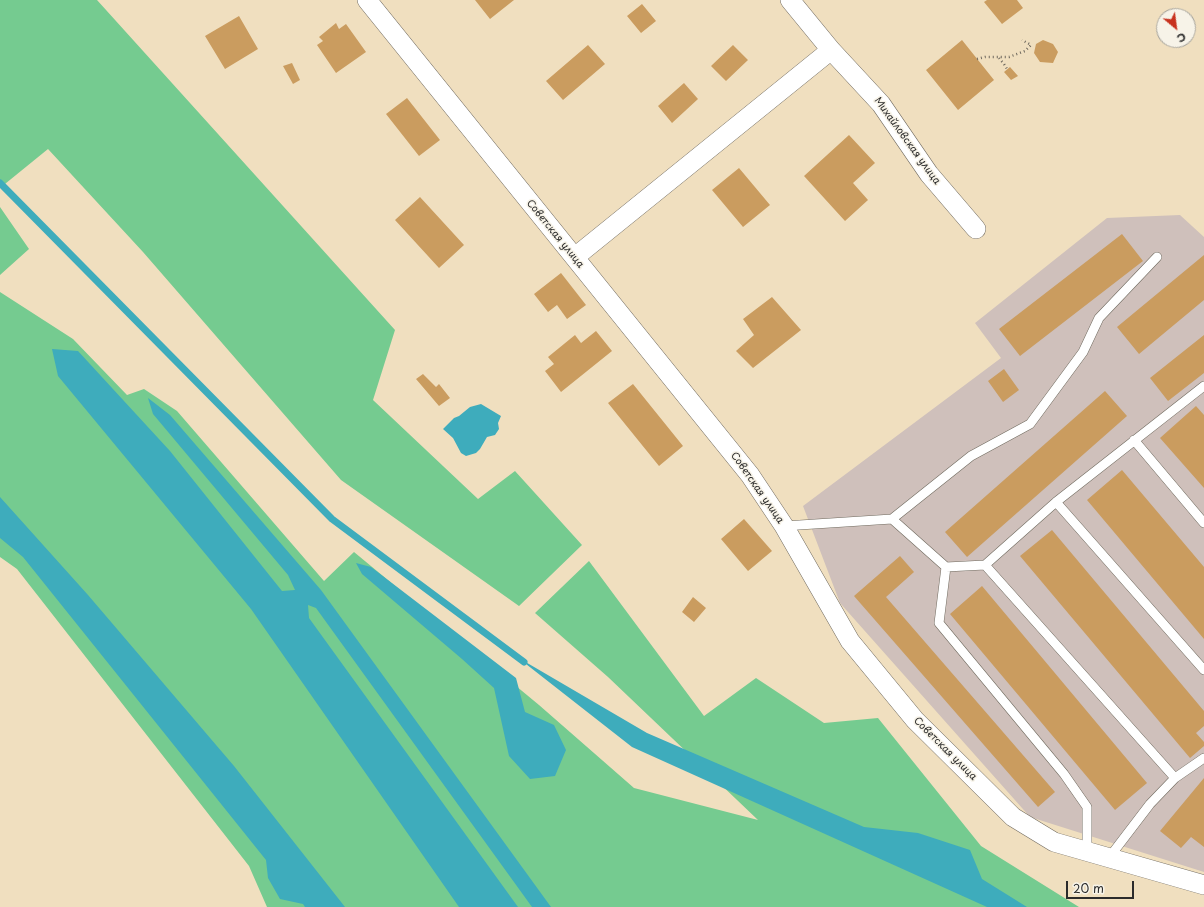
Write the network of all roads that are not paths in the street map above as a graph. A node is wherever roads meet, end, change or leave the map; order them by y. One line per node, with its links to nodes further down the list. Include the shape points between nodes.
1 (367, 0): 5 (street, Советская улица)
2 (790, 0): 3 (street, Михайловская улица)
3 (831, 50): 4 (street, Михайловская улица, via 881,104 929,174); 5 (street)
4 (976, 229)
5 (575, 257): 12 (street, Советская улица, via 750,475)
6 (1157, 257): 10 (lane, via 1099,318 1082,352 1030,424 971,456)
7 (1204, 386): 8 (lane)
8 (1134, 440): 9 (lane); 11 (lane)
9 (1056, 502): 13 (lane); 15 (lane)
10 (892, 519): 12 (lane); 14 (lane)
11 (1204, 523)
12 (784, 526): 18 (street, Советская улица, via 850,641 915,720 1014,817 1054,842)
13 (985, 565): 14 (lane); 17 (lane)
14 (946, 567): 18 (lane, via 939,623 1064,774 1086,807)
15 (1204, 670)
16 (1204, 758): 17 (lane)
17 (1175, 778): 19 (lane, via 1150,804)
18 (1087, 852): 19 (street, Советская улица)
19 (1108, 859): 20 (street, Советская улица)
20 (1202, 882)

